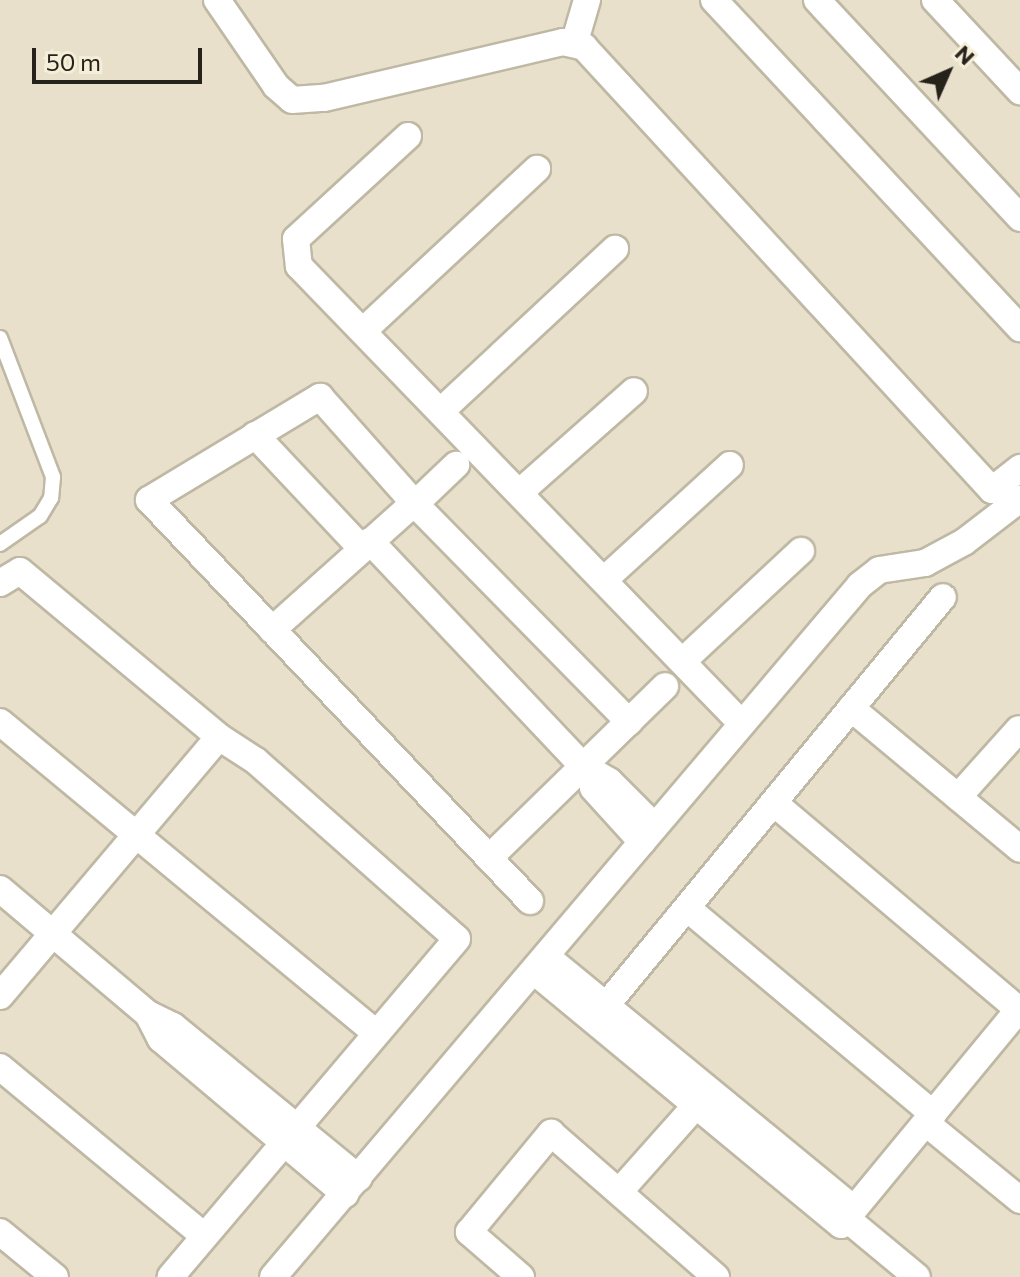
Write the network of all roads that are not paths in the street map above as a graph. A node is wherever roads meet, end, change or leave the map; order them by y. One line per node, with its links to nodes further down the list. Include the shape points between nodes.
1 (217, 0): 6 (street, via 276,86 292,100 324,98)
2 (587, 0): 6 (street)
3 (714, 0): 12 (street)
4 (817, 0): 10 (street)
5 (935, 0): 7 (street)
6 (575, 41): 20 (street, via 602,64 992,490)
7 (1018, 84)
8 (408, 136): 13 (street, via 296,239 299,266)
9 (537, 169): 13 (street)
10 (1020, 218)
11 (615, 249): 16 (street)
12 (1020, 328)
13 (363, 331): 16 (street)
14 (0, 338): 24 (lane, via 53,477 51,498 40,516)
15 (634, 391): 21 (street)
16 (441, 411): 21 (street)
17 (255, 435): 23 (street, via 320,397); 25 (street); 30 (street, via 149,500)
18 (456, 465): 23 (street)
19 (730, 465): 27 (street)
20 (1020, 468)
21 (520, 492): 27 (street)
22 (1020, 499): 34 (street, via 964,542 925,563 879,570 860,585)
23 (414, 504): 25 (street); 36 (street)
24 (0, 544)
25 (366, 545): 30 (street); 39 (street)
26 (801, 551): 31 (street)
27 (605, 579): 31 (street)
28 (0, 583): 38 (street, via 20,571)
29 (943, 597): 33 (street)
30 (272, 630): 45 (street)
31 (684, 660): 34 (street, via 703,667)
32 (665, 686): 36 (street)
33 (851, 708): 40 (street); 41 (street)
34 (747, 719): 42 (street)
35 (0, 722): 43 (street)
36 (629, 722): 39 (street)
37 (1019, 729): 40 (street)
38 (219, 737): 43 (street); 54 (street, via 256,761 457,939)
39 (583, 766): 42 (street, via 609,781); 45 (street)
40 (958, 797): 44 (street)
41 (774, 803): 48 (street); 53 (street)
42 (648, 834): 50 (street)
43 (136, 835): 49 (street); 54 (street)
44 (1020, 849)
45 (489, 858): 47 (street)
46 (0, 889): 49 (street)
47 (530, 901)
48 (687, 908): 52 (street); 57 (street)
49 (53, 932): 51 (street); 58 (street, via 148,1014 173,1026)
50 (541, 964): 52 (street); 59 (street)
51 (0, 996)
52 (600, 1013): 56 (street)
53 (1016, 1020): 57 (street)
54 (376, 1033): 58 (street)
55 (0, 1067): 64 (street)
56 (703, 1098): 60 (street); 62 (street)
57 (929, 1118): 61 (street); 62 (street)
58 (290, 1133): 59 (street); 64 (street)
59 (352, 1186): 67 (street)
60 (619, 1192): 68 (street, via 551,1133 469,1232); 69 (street)
61 (1020, 1200)
62 (847, 1217): 70 (street)
63 (0, 1232): 65 (street)
64 (204, 1236): 66 (street)
65 (55, 1277)
66 (170, 1277)
67 (273, 1277)
68 (521, 1277)
69 (716, 1277)
70 (917, 1277)

